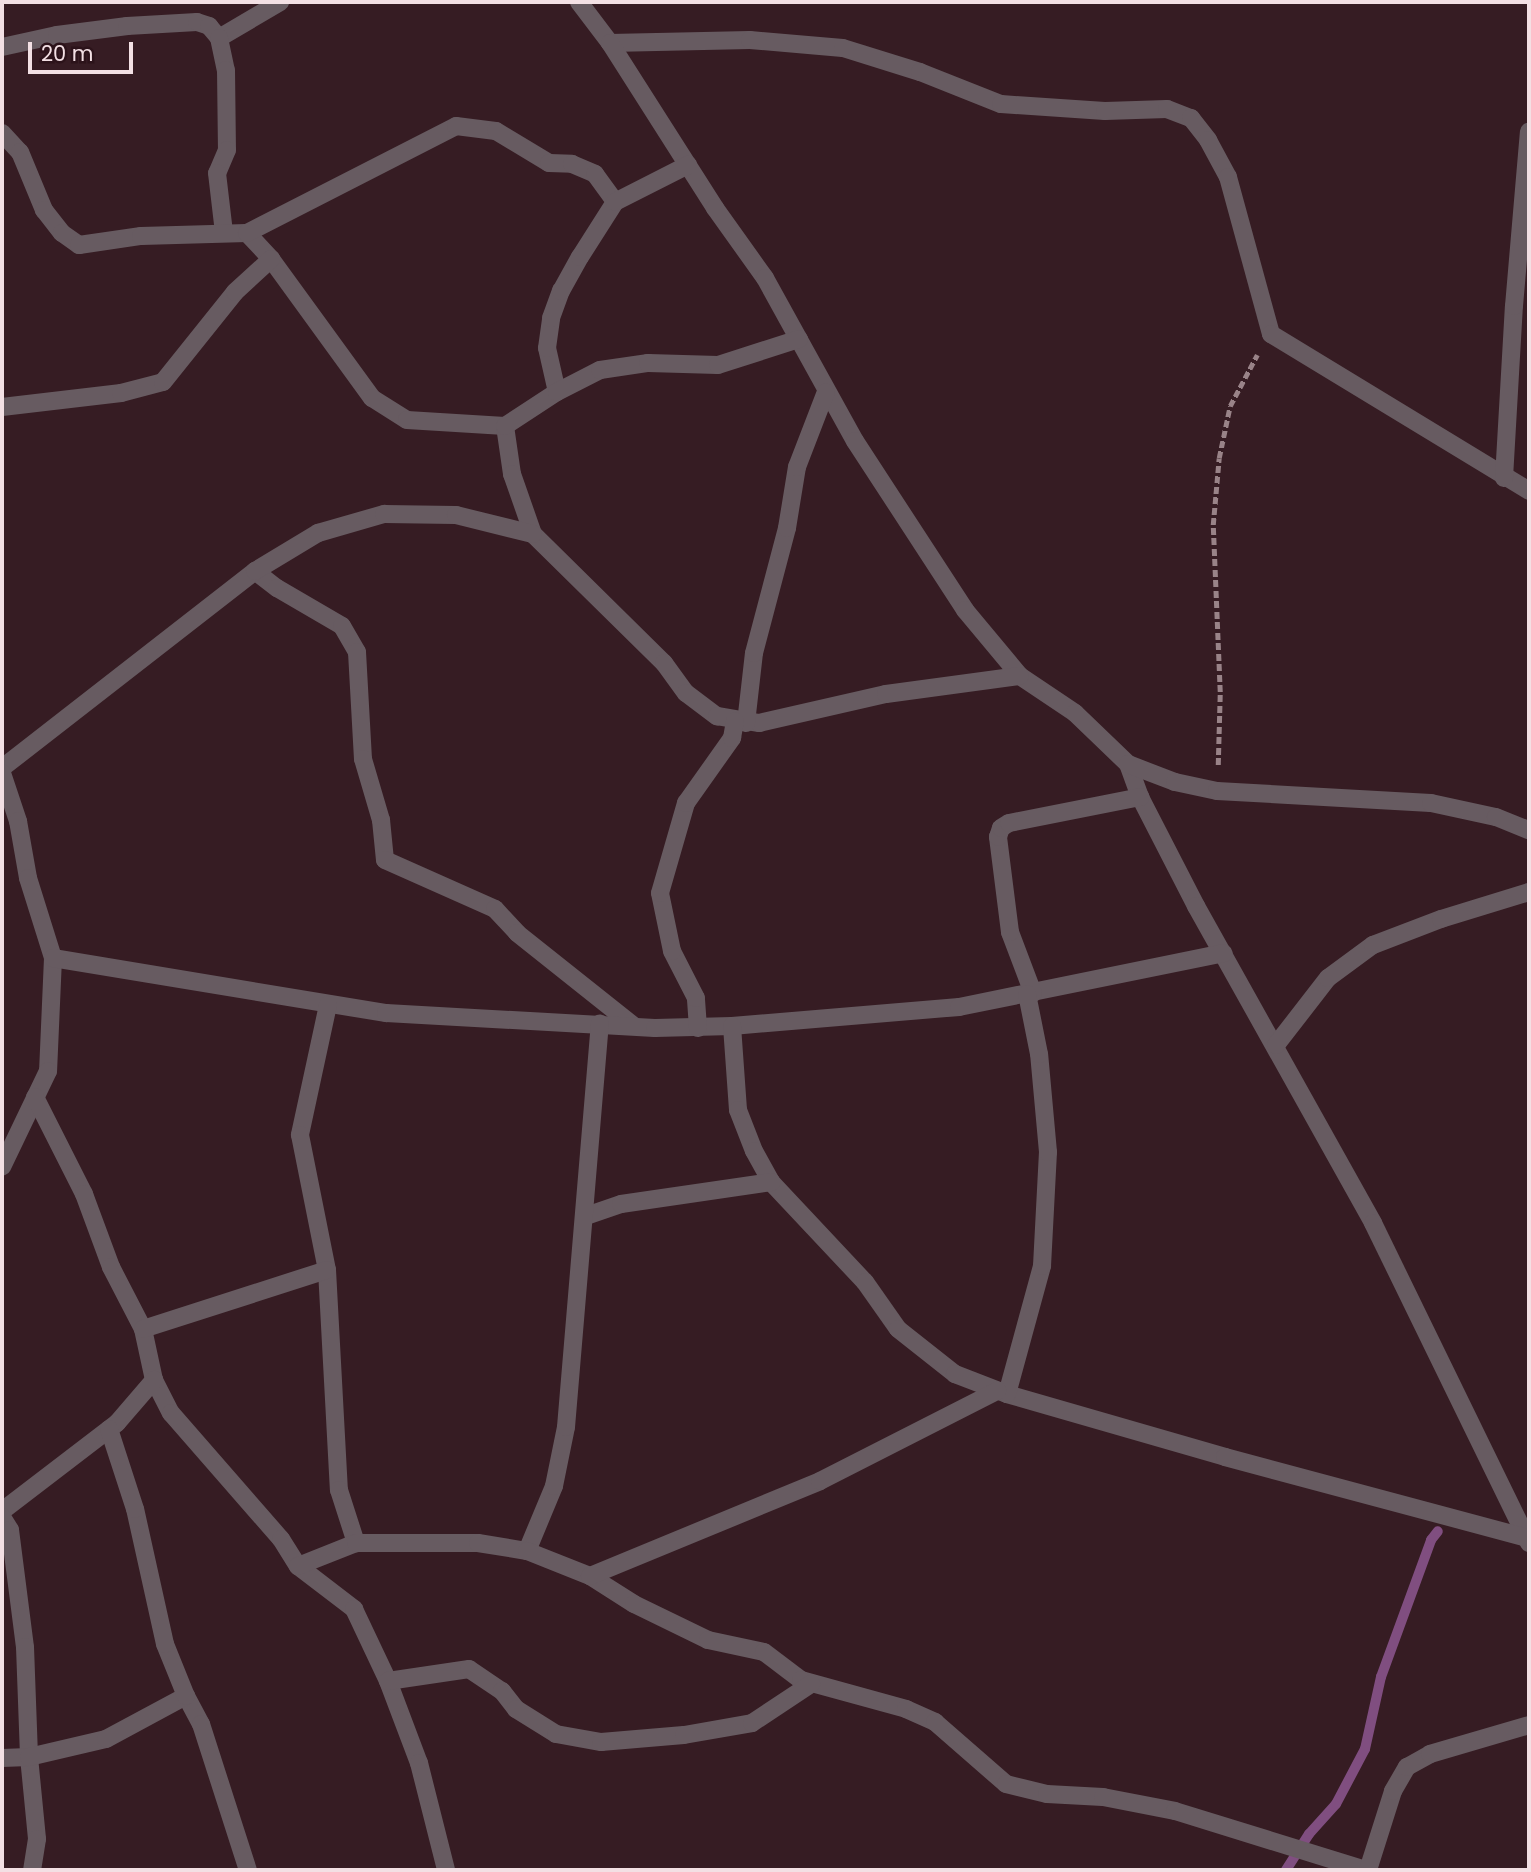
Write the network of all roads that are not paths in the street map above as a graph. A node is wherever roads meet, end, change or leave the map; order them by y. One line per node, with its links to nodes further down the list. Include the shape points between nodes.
1 (280, 2): 3 (street)
2 (579, 2): 4 (street)
3 (219, 38): 5 (street, via 209,26 197,22 116,27); 10 (street, via 226,70 227,150 217,173)
4 (610, 43): 8 (street); 18 (street, via 750,40 843,48 1001,104 1105,111 1167,109 1191,118 1228,177 1271,334)
5 (2, 47)
6 (1529, 132): 18 (street)
7 (2, 133): 10 (street, via 20,152 44,210 62,233 79,245 141,236)
8 (688, 165): 9 (street); 13 (street, via 765,278)
9 (615, 202): 11 (street, via 596,174 572,164 549,163 496,131 456,126); 15 (street, via 561,290 551,318 547,348)
10 (224, 233): 11 (street)
11 (247, 233): 12 (street)
12 (271, 259): 16 (street, via 235,292 163,382 121,393); 17 (street, via 372,398 407,419)
13 (799, 339): 14 (street); 15 (street, via 718,365 648,363 600,370)
14 (826, 392): 22 (street, via 965,610); 23 (street, via 797,467 787,528)
15 (557, 393): 17 (street)
16 (2, 407)
17 (505, 426): 20 (street, via 512,474)
18 (1504, 478): 19 (street)
19 (1529, 491)
20 (533, 534): 21 (street, via 456,515 384,514 318,533); 23 (street, via 664,663 686,693 717,716)
21 (255, 571): 25 (street); 35 (street, via 342,626 357,652 363,759 382,820 385,860 495,909 517,933)
22 (1020, 676): 23 (street, via 886,694 759,723); 24 (street, via 1075,713)
23 (740, 722): 36 (street, via 686,803 660,892 671,951 696,998)
24 (1128, 764): 26 (street); 27 (street, via 1175,782 1217,791 1431,803 1496,817)
25 (2, 770): 30 (street)
26 (1140, 797): 29 (street); 31 (street, via 1001,828 998,837 1010,932)
27 (1529, 830)
28 (1529, 892): 37 (street, via 1373,945 1328,978)
29 (1224, 953): 31 (street); 37 (street)
30 (53, 958): 32 (street); 38 (street, via 48,1071)
31 (1030, 994): 34 (street, via 959,1007); 45 (street, via 1048,1152 1042,1266)
32 (328, 1004): 33 (street, via 386,1013); 42 (street, via 300,1135)
33 (600, 1023): 35 (street); 41 (street)
34 (732, 1026): 36 (street); 40 (street, via 738,1110)
35 (634, 1027): 36 (street)
36 (698, 1028)
37 (1276, 1045): 49 (street, via 1380,1235)
38 (35, 1097): 39 (street); 43 (street, via 84,1194 111,1267)
39 (2, 1167)
40 (771, 1182): 41 (street, via 621,1204); 45 (street, via 865,1282 898,1329 924,1354 955,1374)
41 (586, 1216): 51 (street, via 566,1427 554,1486)
42 (327, 1270): 43 (street); 50 (street, via 338,1490)
43 (144, 1329): 44 (street)
44 (154, 1380): 46 (street); 52 (street, via 171,1413 273,1529)
45 (1002, 1393): 49 (street); 53 (street, via 820,1481)
46 (109, 1429): 47 (street); 56 (street, via 135,1509 165,1644)
47 (2, 1511)
48 (2, 1517): 58 (street, via 10,1530 24,1647)
49 (1528, 1541)
50 (356, 1543): 51 (street, via 478,1543); 52 (street)
51 (527, 1550): 53 (street)
52 (298, 1566): 54 (street, via 354,1609)
53 (590, 1576): 55 (street, via 634,1604 708,1640 764,1652 791,1675)
54 (388, 1681): 55 (street, via 470,1669 502,1691 516,1709 556,1734 601,1742 752,1723); 62 (street, via 419,1763)
55 (811, 1684): 63 (street, via 906,1709 935,1722 1006,1784 1175,1811)
56 (186, 1696): 58 (street, via 106,1739); 61 (street, via 201,1724)
57 (1529, 1725): 63 (street, via 1430,1754 1407,1767 1393,1791)
58 (29, 1757): 59 (street); 60 (street, via 37,1839)
59 (2, 1758)
60 (32, 1870)
61 (248, 1870)
62 (446, 1870)
63 (1367, 1870)

